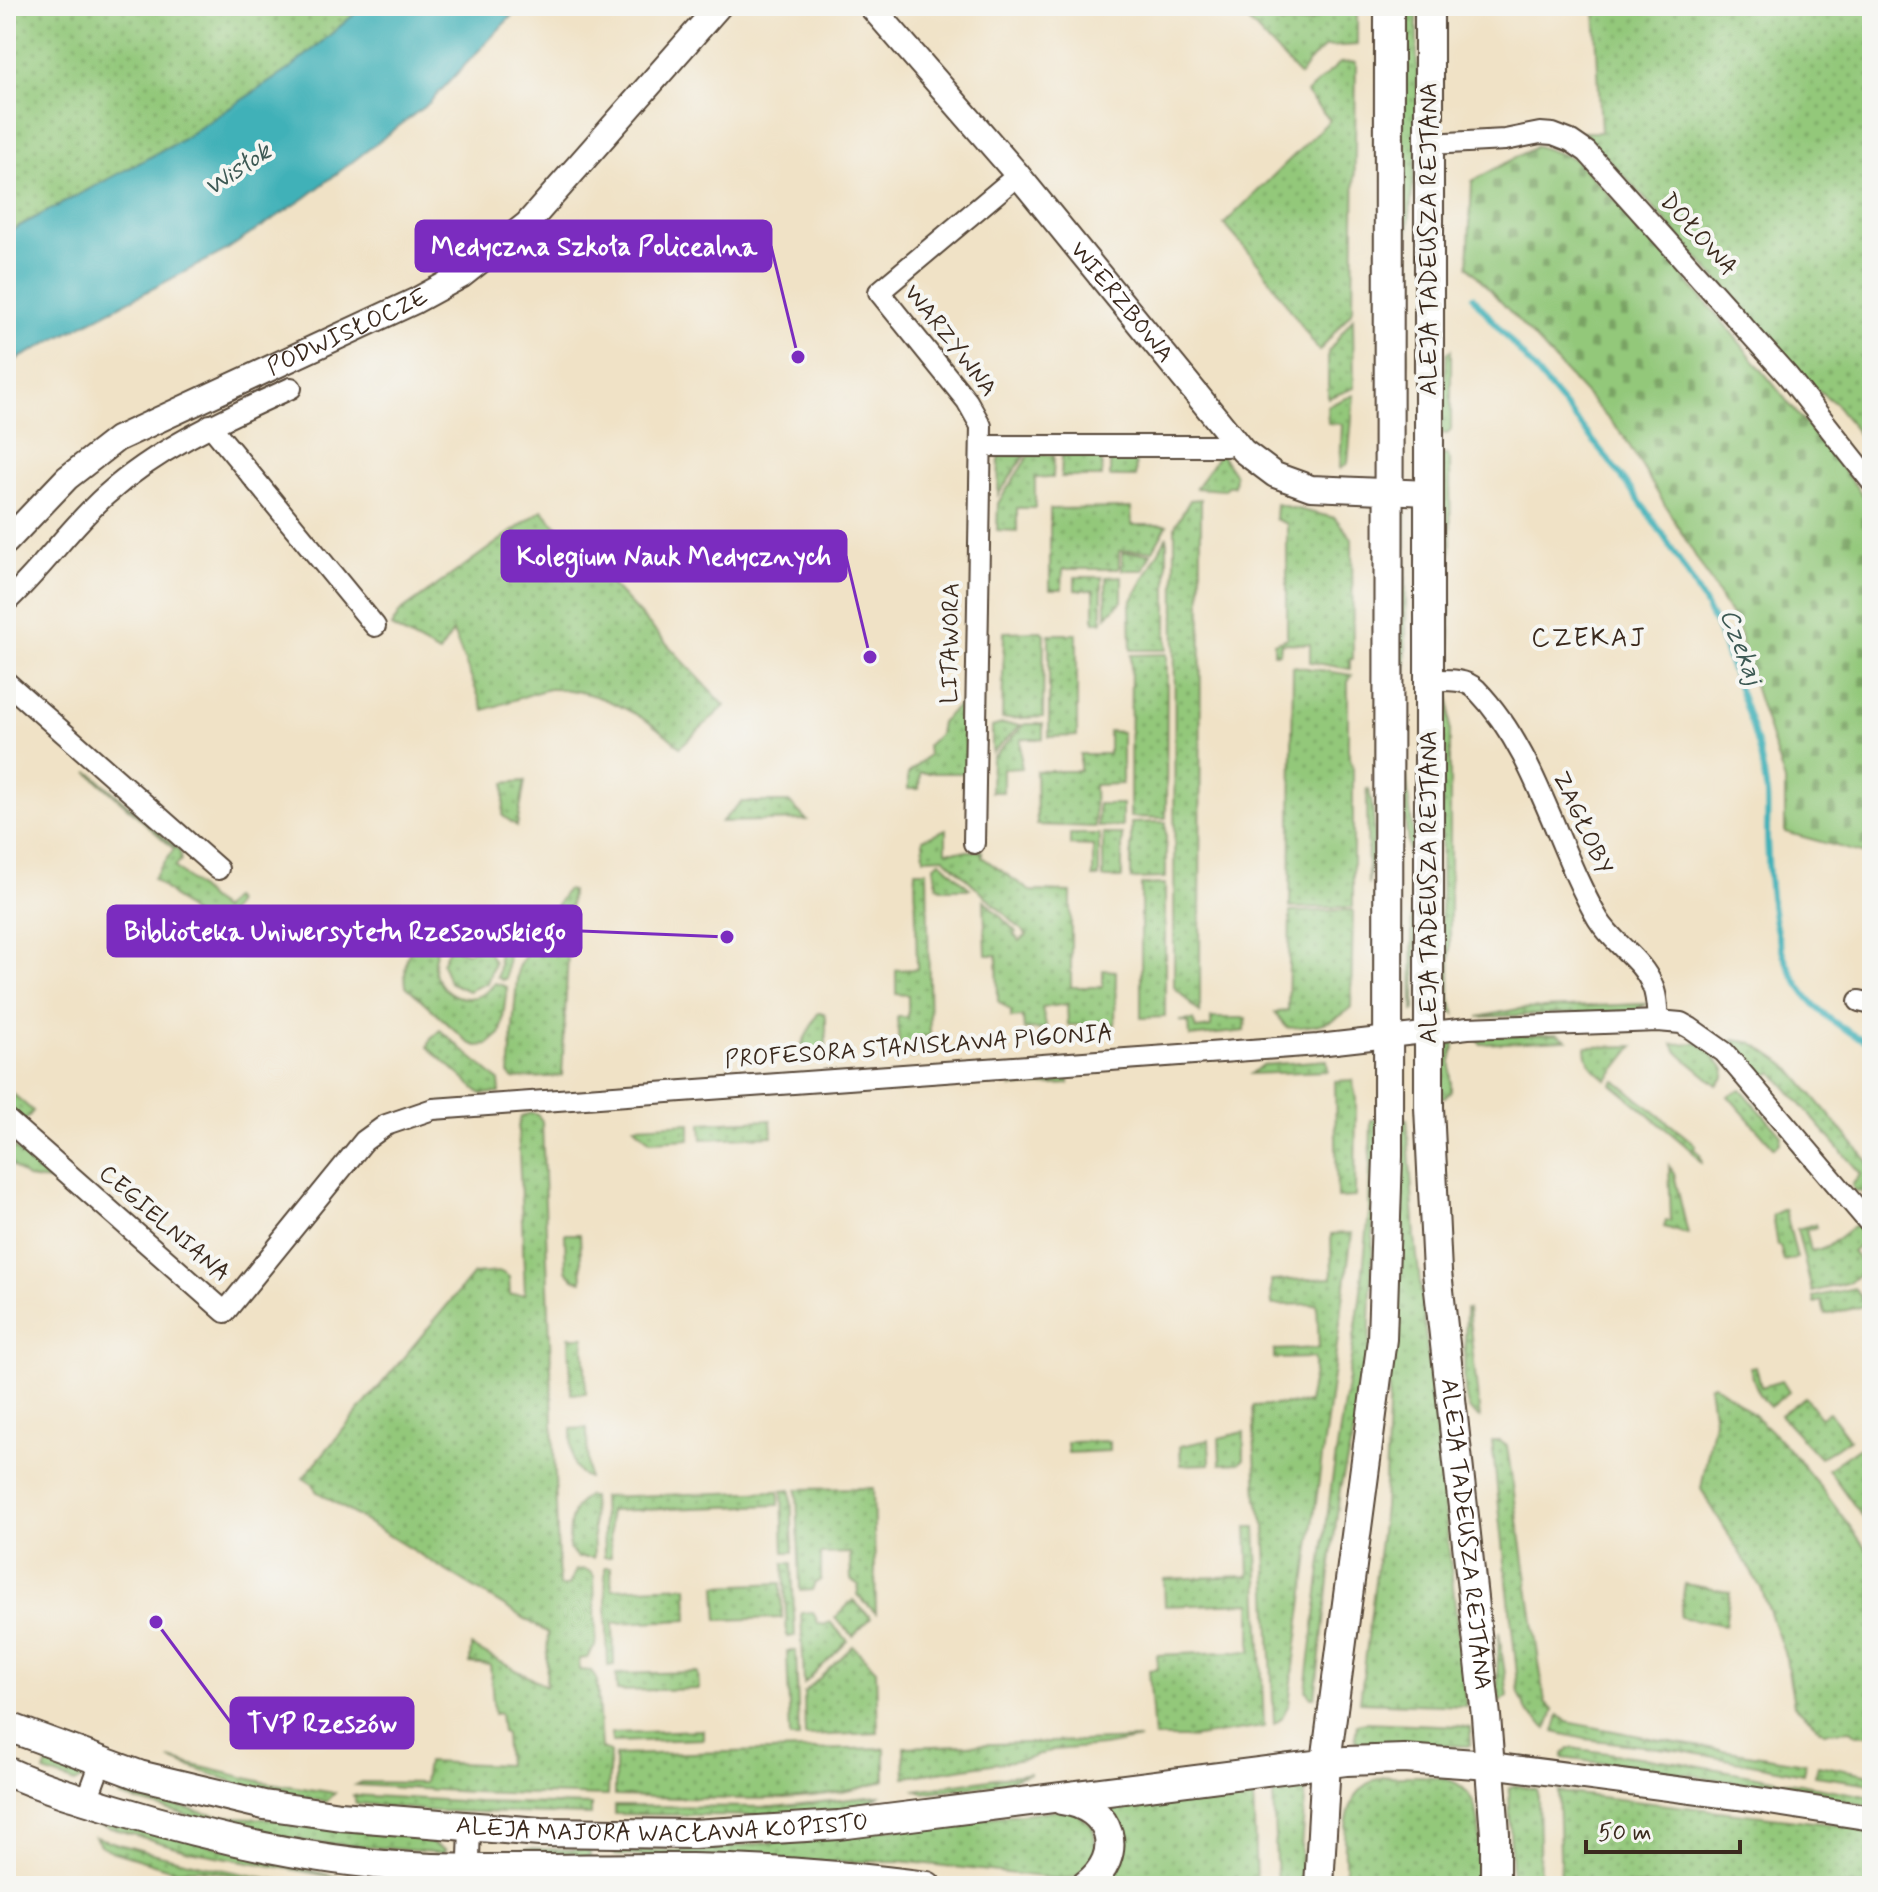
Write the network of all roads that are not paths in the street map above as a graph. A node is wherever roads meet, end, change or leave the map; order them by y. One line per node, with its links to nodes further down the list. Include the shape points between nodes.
1 (719, 6): 14 (street, PODWISŁOCZE, via 527,224 461,276 117,439 67,478)
2 (871, 6): 6 (street, WIERZBOWA)
3 (1389, 6): 12 (main road, ALEJA TADEUSZA REJTANA)
4 (1429, 6): 5 (main road, ALEJA TADEUSZA REJTANA)
5 (1429, 144): 11 (street, DOŁOWA, via 1540,133 1579,146 1788,376); 13 (main road, ALEJA TADEUSZA REJTANA)
6 (1018, 175): 9 (street, WIERZBOWA); 10 (street, WARZYWNA, via 879,292 967,401 981,426)
7 (291, 388): 8 (street)
8 (210, 425): 15 (street, via 106,495); 16 (street)
9 (1234, 441): 10 (street, via 1226,446); 12 (street, WIERZBOWA, via 1264,468 1299,485)
10 (982, 446): 19 (street, LITAWORA)
11 (1872, 482)
12 (1389, 493): 13 (street, WIERZBOWA); 23 (main road, ALEJA TADEUSZA REJTANA)
13 (1429, 493): 17 (main road, ALEJA TADEUSZA REJTANA)
14 (6, 542)
15 (6, 602)
16 (375, 626)
17 (1429, 680): 21 (street, ZAGŁOBY, via 1473,686 1514,741 1599,920 1654,987); 22 (main road, ALEJA TADEUSZA REJTANA)
18 (6, 682): 20 (street)
19 (974, 843)
20 (218, 869)
21 (1658, 1021): 22 (street); 26 (street, via 1681,1023 1724,1052)
22 (1429, 1032): 23 (street, PROFESORA STANISŁAWA PIGONIA); 30 (main road, ALEJA TADEUSZA REJTANA, via 1436,1259)
23 (1389, 1039): 24 (street, PROFESORA STANISŁAWA PIGONIA, via 449,1106); 29 (main road, ALEJA TADEUSZA REJTANA, via 1382,1339)
24 (412, 1114): 25 (street, CEGIELNIANA, via 364,1141 225,1312)
25 (6, 1119)
26 (1872, 1226)
27 (6, 1726): 28 (main road, ALEJA MAJORA WACŁAWA KOPISTO)
28 (101, 1762): 33 (street); 35 (main road, ALEJA MAJORA WACŁAWA KOPISTO, via 264,1805)
29 (1326, 1762): 30 (main road, ALEJA MAJORA WACŁAWA KOPISTO, via 1404,1759); 32 (main road, ALEJA MAJORA WACŁAWA KOPISTO); 39 (main road, ALEJA TADEUSZA REJTANA)
30 (1490, 1765): 34 (street); 40 (main road, ALEJA TADEUSZA REJTANA)
31 (6, 1771): 33 (main road, ALEJA MAJORA WACŁAWA KOPISTO)
32 (1053, 1799): 35 (main road, ALEJA MAJORA WACŁAWA KOPISTO, via 839,1825 693,1834); 38 (main road, via 1085,1805 1106,1826 1108,1855 1099,1874)
33 (87, 1800): 36 (main road, ALEJA MAJORA WACŁAWA KOPISTO, via 279,1849)
34 (1872, 1818)
35 (470, 1828): 36 (street)
36 (468, 1877): 37 (main road, ALEJA MAJORA WACŁAWA KOPISTO, via 757,1870)
37 (927, 1886)
38 (1085, 1886)
39 (1319, 1886)
40 (1495, 1886)

